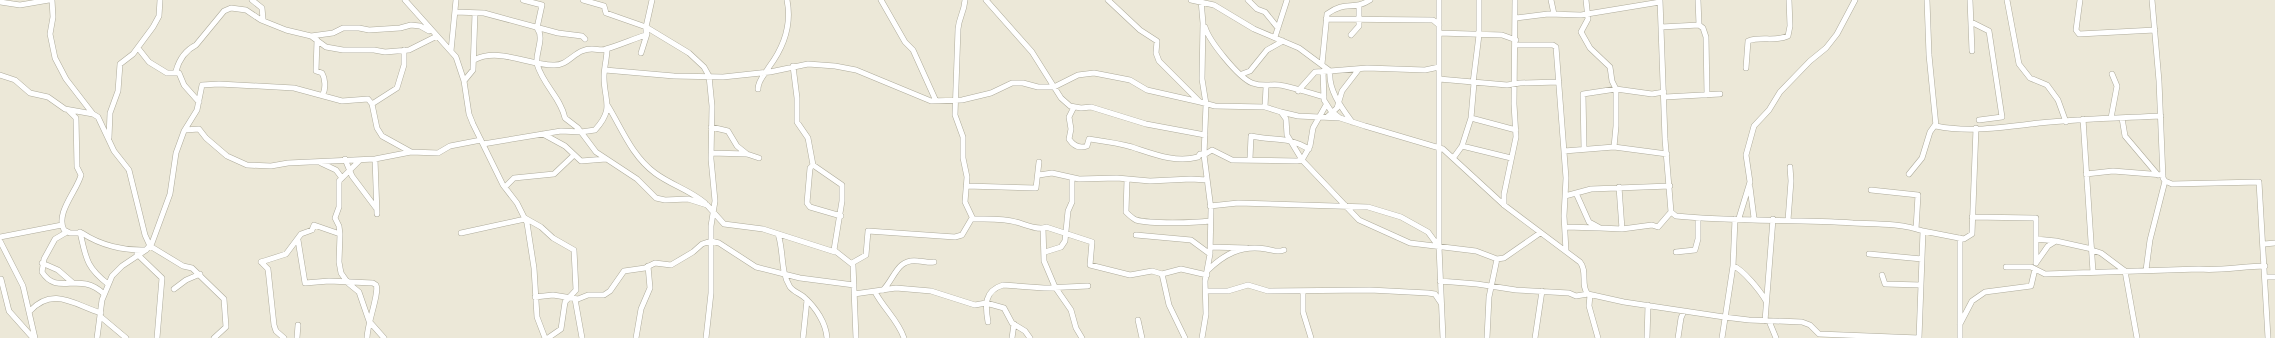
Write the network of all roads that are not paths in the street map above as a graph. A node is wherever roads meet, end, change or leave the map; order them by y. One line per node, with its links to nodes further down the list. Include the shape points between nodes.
1 (51, 0): 33 (street, via 20,5); 117 (street, via 53,17 50,34 55,58 66,79)
2 (160, 0): 66 (street, via 158,16 153,27)
3 (252, 0): 36 (street)
4 (261, 0): 36 (street)
5 (405, 0): 60 (street)
6 (456, 0): 37 (street)
7 (523, 0): 51 (street, via 542,5)
8 (583, 0): 49 (street, via 604,6 606,13)
9 (652, 0): 49 (street)
10 (787, 0): 83 (street, via 790,18 784,39)
11 (881, 0): 104 (street, via 912,50)
12 (965, 0): 103 (street, via 964,12 959,21)
13 (986, 0): 94 (street, via 1032,52)
14 (1108, 0): 106 (street, via 1140,30 1157,41 1156,53 1160,61)
15 (1191, 0): 34 (street)
16 (1248, 0): 52 (street, via 1265,12)
17 (1287, 0): 52 (street)
18 (1370, 0): 35 (street)
19 (1439, 0): 47 (street)
20 (1479, 0): 57 (street)
21 (1515, 0): 41 (street)
22 (1552, 0): 39 (street)
23 (1586, 0): 40 (street)
24 (1698, 0): 48 (street)
25 (1789, 0): 77 (street, via 1788,36 1772,39 1755,38 1748,41)
26 (1855, 0): 175 (street, via 1837,34 1826,48 1780,92 1769,110 1754,126 1746,155)
27 (1927, 0): 129 (street)
28 (1970, 0): 45 (street)
29 (2007, 0): 128 (street, via 2019,64 2030,78 2047,85 2058,100)
30 (2080, 0): 53 (street, via 2076,30 2079,34)
31 (2152, 0): 53 (street)
32 (1660, 1): 40 (street); 50 (street)
33 (0, 2)
34 (1201, 2): 46 (street); 61 (street, via 1214,5 1254,29)
35 (1359, 5): 43 (street, via 1335,7 1327,14); 44 (street)
36 (260, 6): 42 (street)
37 (455, 12): 38 (street); 69 (street)
38 (475, 13): 51 (street); 72 (street)
39 (1554, 14): 40 (street); 41 (street)
40 (1588, 14): 96 (street, via 1581,32 1590,48 1610,67)
41 (1516, 18): 65 (street)
42 (263, 19)
43 (1326, 19): 44 (street, via 1340,17); 74 (street)
44 (1359, 20): 47 (street, via 1433,20); 58 (street, via 1359,27)
45 (1971, 22): 70 (street); 126 (street, via 1989,31 2002,117)
46 (1204, 23): 84 (street, via 1215,47); 108 (street, via 1202,79)
47 (1439, 25): 56 (street)
48 (1699, 25): 50 (street); 101 (street, via 1706,37)
49 (646, 27): 54 (street); 55 (street)
50 (1661, 27): 100 (street)
51 (537, 28): 62 (street); 73 (street, via 540,34)
52 (1278, 28): 61 (street)
53 (2155, 30): 120 (street)
54 (654, 31): 55 (street); 87 (street, via 690,54 704,67)
55 (646, 34): 67 (street); 71 (street)
56 (1439, 34): 57 (street); 76 (street)
57 (1479, 34): 65 (street, via 1504,35); 91 (street)
58 (1351, 35)
59 (311, 36): 60 (street, via 344,28 370,30 416,24); 63 (street); 82 (street, via 275,26 246,10 229,8 196,45 190,48 181,59)
60 (437, 36): 68 (street, via 415,48); 69 (street)
61 (1275, 37): 64 (street)
62 (585, 39)
63 (317, 40): 68 (street, via 331,48 353,51); 98 (street, via 316,71 324,76)
64 (1283, 41): 74 (street, via 1299,48); 84 (street, via 1267,50 1250,71)
65 (1516, 42): 90 (street, via 1555,46); 92 (street)
66 (138, 48): 82 (street, via 149,62 167,73); 137 (street, via 120,64 118,91 110,113)
67 (607, 49): 73 (street, via 584,50 569,61 557,65); 79 (street)
68 (404, 50): 107 (street, via 404,65 397,88)
69 (451, 51): 89 (street, via 456,57)
70 (1972, 51)
71 (641, 53)
72 (474, 60): 73 (street, via 498,56); 89 (street, via 473,72)
73 (537, 62): 134 (street, via 548,88 563,107 565,118)
74 (1322, 64): 81 (street)
75 (793, 66): 83 (street); 104 (street, via 814,64 847,68 924,100); 163 (street, via 797,122 808,138)
76 (1439, 67): 78 (street, via 1414,70); 88 (street)
77 (1746, 68)
78 (1360, 69): 81 (street); 110 (street, via 1342,91)
79 (605, 70): 87 (street, via 674,76); 111 (street)
80 (1324, 71): 81 (street); 97 (street, via 1315,72); 102 (street)
81 (1330, 71): 110 (street, via 1332,88)
82 (176, 72): 105 (street)
83 (766, 72): 87 (street); 95 (street, via 759,81)
84 (1242, 74): 93 (street, via 1252,83)
85 (2112, 74): 123 (street, via 2117,86)
86 (0, 75): 114 (street, via 15,80 30,93 48,97)
87 (709, 76): 130 (street)
88 (1439, 79): 91 (street); 141 (street)
89 (464, 81): 139 (street, via 469,114)
90 (1559, 82): 92 (street); 145 (street)
91 (1474, 83): 92 (street); 122 (street)
92 (1514, 85): 133 (street)
93 (1266, 86): 97 (street, via 1280,85); 112 (street)
94 (1054, 87): 103 (street, via 1012,83 991,92); 106 (street, via 1078,75 1094,73 1130,80 1147,90); 113 (street, via 1061,98)
95 (758, 89)
96 (1616, 89): 100 (street); 142 (street); 144 (street, via 1583,94)
97 (1298, 91): 102 (street)
98 (323, 94): 105 (street, via 294,88 211,84 201,86); 107 (street, via 342,100 368,99)
99 (1720, 94): 101 (street)
100 (1664, 95): 101 (street); 149 (street)
101 (1707, 95)
102 (1324, 97): 109 (street)
103 (955, 100): 104 (street); 176 (street, via 956,118 963,136)
104 (936, 101)
105 (199, 102): 132 (street, via 192,122)
106 (1200, 102): 108 (street)
107 (372, 104): 146 (street, via 375,123 382,136)
108 (1206, 104): 112 (street); 136 (street)
109 (1326, 104): 116 (street); 118 (street)
110 (1339, 104): 116 (street); 127 (street)
111 (608, 106): 134 (street, via 605,117 596,130); 183 (street, via 625,139 653,171 673,185 692,193)
112 (1265, 106): 115 (street)
113 (1074, 107): 136 (street, via 1091,107 1146,124); 151 (street, via 1069,117 1069,136 1071,142 1082,148 1087,146 1089,139 1175,159)
114 (68, 110): 117 (street); 199 (street, via 76,118 77,167 81,175 67,205)
115 (1281, 112): 118 (street, via 1298,116); 138 (street, via 1286,119 1287,135)
116 (1333, 113): 119 (street); 121 (street)
117 (93, 114): 137 (street, via 98,117)
118 (1319, 116): 119 (street); 143 (street, via 1313,128)
119 (1327, 116): 121 (street)
120 (2161, 116): 124 (street); 169 (street)
121 (1340, 118): 127 (street)
122 (1471, 118): 133 (street); 140 (street)
123 (2111, 118): 124 (street); 125 (street)
124 (2122, 118): 169 (street, via 2126,136)
125 (2083, 119): 128 (street); 167 (street)
126 (1979, 120)
127 (1352, 122): 141 (street)
128 (2066, 122): 131 (street)
129 (1935, 126): 131 (street, via 1949,129); 166 (street, via 1930,132 1922,158)
130 (711, 127): 147 (street); 148 (street, via 728,131 737,146)
131 (1976, 128): 194 (street)
132 (185, 130): 161 (street, via 199,129 227,156 245,165 271,166 288,162); 223 (street, via 176,154 166,205)
133 (1516, 130): 154 (street)
134 (581, 132): 135 (street); 157 (street, via 594,149)
135 (543, 134): 139 (street); 150 (street, via 565,146)
136 (1204, 135): 151 (street)
137 (109, 138): 223 (street, via 116,154 130,170 145,235)
138 (1290, 140): 143 (street); 158 (street, via 1270,140 1251,136); 160 (street)
139 (482, 142): 146 (street, via 450,146 435,154); 178 (street)
140 (1462, 146): 152 (street); 154 (street)
141 (1439, 147): 152 (street); 225 (street)
142 (1614, 147): 144 (street); 149 (street)
143 (1309, 149): 160 (street)
144 (1584, 149): 145 (street)
145 (1564, 151): 182 (street)
146 (411, 152): 156 (street)
147 (711, 153): 148 (street); 187 (street)
148 (748, 154): 153 (street)
149 (1667, 154): 177 (street)
150 (574, 155): 157 (street, via 583,161); 178 (street, via 554,174 514,178)
151 (1204, 155): 158 (street, via 1212,150 1232,160); 173 (street)
152 (1454, 157): 184 (street)
153 (759, 158)
154 (1511, 158): 184 (street)
155 (345, 159): 159 (street); 161 (street); 165 (street)
156 (375, 159): 159 (street); 165 (street, via 377,211)
157 (606, 159): 183 (street, via 639,181 657,198 682,198)
158 (1250, 159): 160 (street)
159 (360, 160): 165 (street)
160 (1302, 160): 186 (street)
161 (320, 162): 170 (street, via 336,170)
162 (1039, 162): 168 (street)
163 (812, 165): 189 (street, via 841,184); 189 (street, via 808,203 810,207)
164 (1790, 167): 197 (street)
165 (349, 170): 170 (street)
166 (1909, 174)
167 (2086, 174): 169 (street, via 2113,171); 227 (street)
168 (1039, 175): 171 (street, via 1052,173); 176 (street, via 1036,188)
169 (2160, 175): 174 (street)
170 (342, 178): 210 (street, via 338,185 339,207 335,218)
171 (1072, 179): 172 (street); 212 (street, via 1072,202 1068,211)
172 (1127, 179): 173 (street); 198 (street, via 1126,212 1130,217 1151,221)
173 (1207, 180): 185 (street)
174 (2165, 181): 222 (street, via 2172,184 2259,182); 248 (street, via 2150,240)
175 (1750, 182): 193 (street); 195 (street)
176 (966, 186): 191 (street, via 966,208)
177 (1670, 186): 179 (street); 188 (street)
178 (505, 187): 190 (street)
179 (1620, 187): 181 (street, via 1584,190); 203 (street)
180 (1871, 190): 204 (street, via 1918,195)
181 (1576, 194): 182 (street); 202 (street, via 1589,222)
182 (1565, 196): 201 (street)
183 (707, 205): 187 (street)
184 (1504, 205): 209 (street)
185 (1210, 206): 186 (street, via 1238,203); 198 (street)
186 (1345, 206): 225 (street, via 1364,222 1410,243); 225 (street, via 1368,207 1401,217 1428,232)
187 (714, 212): 211 (street, via 724,224 763,229); 219 (street)
188 (1671, 212): 192 (street, via 1676,216); 203 (street, via 1658,227 1652,225)
189 (840, 216): 232 (street)
190 (525, 218): 208 (street); 278 (street, via 534,268); 279 (street, via 574,249 576,290)
191 (972, 218): 200 (street, via 1014,221); 242 (street, via 962,235 955,236 868,231 866,255)
192 (1698, 218): 195 (street); 234 (street, via 1695,250)
193 (1754, 218): 195 (street); 196 (street)
194 (1972, 218): 215 (street, via 1972,234 1964,239); 216 (street, via 2036,218)
195 (1737, 219): 244 (street)
196 (1773, 219): 197 (street); 282 (street)
197 (1788, 220): 204 (street)
198 (1210, 221): 224 (street)
199 (62, 225): 206 (street); 214 (street)
200 (1043, 228): 212 (street); 233 (street)
201 (1566, 228): 202 (street); 231 (street)
202 (1599, 228): 203 (street)
203 (1622, 228)
204 (1916, 229): 205 (street)
205 (1923, 231): 215 (street); 239 (street)
206 (68, 232): 207 (street); 241 (street, via 56,237)
207 (80, 232): 230 (street, via 103,244); 262 (street, via 86,261)
208 (461, 233)
209 (1540, 233): 231 (street); 238 (street, via 1512,253)
210 (340, 234): 217 (street, via 314,225 312,230 301,234); 261 (street, via 340,268)
211 (778, 234): 232 (street); 251 (street)
212 (1066, 234): 233 (street, via 1066,241 1061,247); 254 (street, via 1092,242 1090,265 1130,275 1152,270)
213 (1136, 235): 235 (street, via 1191,240)
214 (0, 237)
215 (1960, 238): 295 (street)
216 (2036, 239): 220 (street); 245 (street)
217 (298, 240): 261 (street, via 305,283); 297 (street, via 286,254 261,262 268,269)
218 (0, 241): 286 (street, via 23,286)
219 (710, 241): 243 (street, via 671,265 656,263); 251 (street, via 719,243 752,266); 313 (street, via 711,292)
220 (2056, 241): 227 (street); 245 (street, via 2048,246)
221 (2275, 243): 222 (street)
222 (2264, 244): 246 (street)
223 (150, 246): 228 (street); 253 (street)
224 (1210, 247): 226 (street); 235 (street)
225 (1439, 247): 238 (street, via 1476,251); 259 (street)
226 (1247, 248): 229 (street, via 1279,252); 252 (street, via 1225,254)
227 (2092, 249): 249 (street); 250 (street)
228 (146, 250): 230 (street); 237 (street)
229 (1284, 250)
230 (134, 251): 237 (street)
231 (1566, 251): 276 (street, via 1582,264 1585,291)
232 (835, 252): 242 (street)
233 (1044, 252): 266 (street, via 1044,261)
234 (1676, 252)
235 (1210, 254): 252 (street)
236 (1869, 254): 239 (street)
237 (139, 256): 262 (street, via 116,272); 303 (street, via 162,278)
238 (1497, 259): 267 (street)
239 (1922, 259): 265 (street)
240 (934, 262): 269 (street, via 905,262 899,265)
241 (42, 263): 260 (street, via 58,270); 260 (street, via 42,272 48,280 62,284)
242 (852, 263): 263 (street)
243 (648, 266): 280 (street, via 622,272 605,294); 312 (street, via 650,288 641,309)
244 (1733, 266): 282 (street, via 1759,291); 289 (street)
245 (2035, 266): 247 (street); 250 (street, via 2046,274); 295 (street, via 2031,286 1985,292 1972,301)
246 (2265, 266): 248 (street, via 2216,270); 256 (street)
247 (2006, 267)
248 (2146, 270): 249 (street)
249 (2125, 271): 250 (street); 336 (street)
250 (2093, 272)
251 (784, 273): 263 (street); 281 (street, via 791,288)
252 (1207, 273): 254 (street, via 1181,270); 270 (street)
253 (200, 274): 268 (street); 304 (street, via 225,301 226,327)
254 (1162, 274): 322 (street, via 1169,305)
255 (1882, 275): 265 (street, via 1885,284)
256 (2266, 277): 257 (street); 337 (street)
257 (2275, 277)
258 (1, 279): 277 (street)
259 (1440, 281): 267 (street); 284 (street)
260 (73, 283): 274 (street, via 92,284)
261 (348, 283): 291 (street, via 359,292); 291 (street, via 376,285 378,292)
262 (108, 284): 274 (street)
263 (854, 286): 275 (street)
264 (1088, 286): 266 (street)
265 (1921, 286): 334 (street)
266 (1055, 287): 283 (street, via 1003,284 989,292); 320 (street, via 1071,310)
267 (1491, 287): 272 (street); 326 (street)
268 (174, 289)
269 (882, 291): 273 (street); 283 (street, via 896,288 931,291 975,305)
270 (1206, 291): 271 (street, via 1237,290 1248,285 1268,291); 323 (street)
271 (1303, 291): 284 (street, via 1370,290 1428,293 1435,294); 324 (street, via 1303,312)
272 (1542, 291): 276 (street, via 1576,296); 327 (street)
273 (875, 292): 275 (street); 317 (street, via 898,323)
274 (104, 294): 288 (street)
275 (854, 294): 316 (street)
276 (1589, 294): 285 (street); 328 (street, via 1589,306)
277 (2, 295): 300 (street, via 9,311)
278 (535, 297): 279 (street, via 553,295); 310 (street, via 537,317)
279 (568, 298): 280 (street); 310 (street, via 562,310 562,326)
280 (575, 299): 311 (street)
281 (807, 300): 314 (street); 315 (street, via 823,322)
282 (1766, 302): 292 (street)
283 (986, 303): 293 (street); 294 (street, via 1004,308)
284 (1441, 304): 325 (street)
285 (1648, 305): 287 (street); 329 (street)
286 (30, 311): 288 (street, via 41,302 62,299); 300 (street)
287 (1684, 311): 289 (street); 330 (street)
288 (101, 315): 301 (street); 302 (street)
289 (1724, 317): 292 (street); 331 (street)
290 (1138, 320): 321 (street)
291 (369, 321): 308 (street); 309 (street)
292 (1767, 321): 298 (street, via 1802,322 1810,325); 332 (street)
293 (988, 322)
294 (1014, 324): 318 (street); 319 (street)
295 (1960, 324): 335 (street)
296 (298, 325): 307 (street)
297 (276, 331): 305 (street); 306 (street)
298 (1819, 336): 333 (street, via 1872,335)
299 (1889, 337): 333 (street); 334 (street)
300 (34, 338)
301 (97, 338)
302 (126, 338)
303 (158, 338)
304 (214, 338)
305 (276, 338)
306 (284, 338)
307 (297, 338)
308 (367, 338)
309 (384, 338)
310 (546, 338)
311 (582, 338)
312 (636, 338)
313 (706, 338)
314 (803, 338)
315 (827, 338)
316 (856, 338)
317 (904, 338)
318 (1012, 338)
319 (1030, 338)
320 (1082, 338)
321 (1142, 338)
322 (1185, 338)
323 (1202, 338)
324 (1310, 338)
325 (1443, 338)
326 (1487, 338)
327 (1535, 338)
328 (1598, 338)
329 (1647, 338)
330 (1680, 338)
331 (1722, 338)
332 (1776, 338)
333 (1881, 338)
334 (1919, 338)
335 (1960, 338)
336 (2137, 338)
337 (2268, 338)

